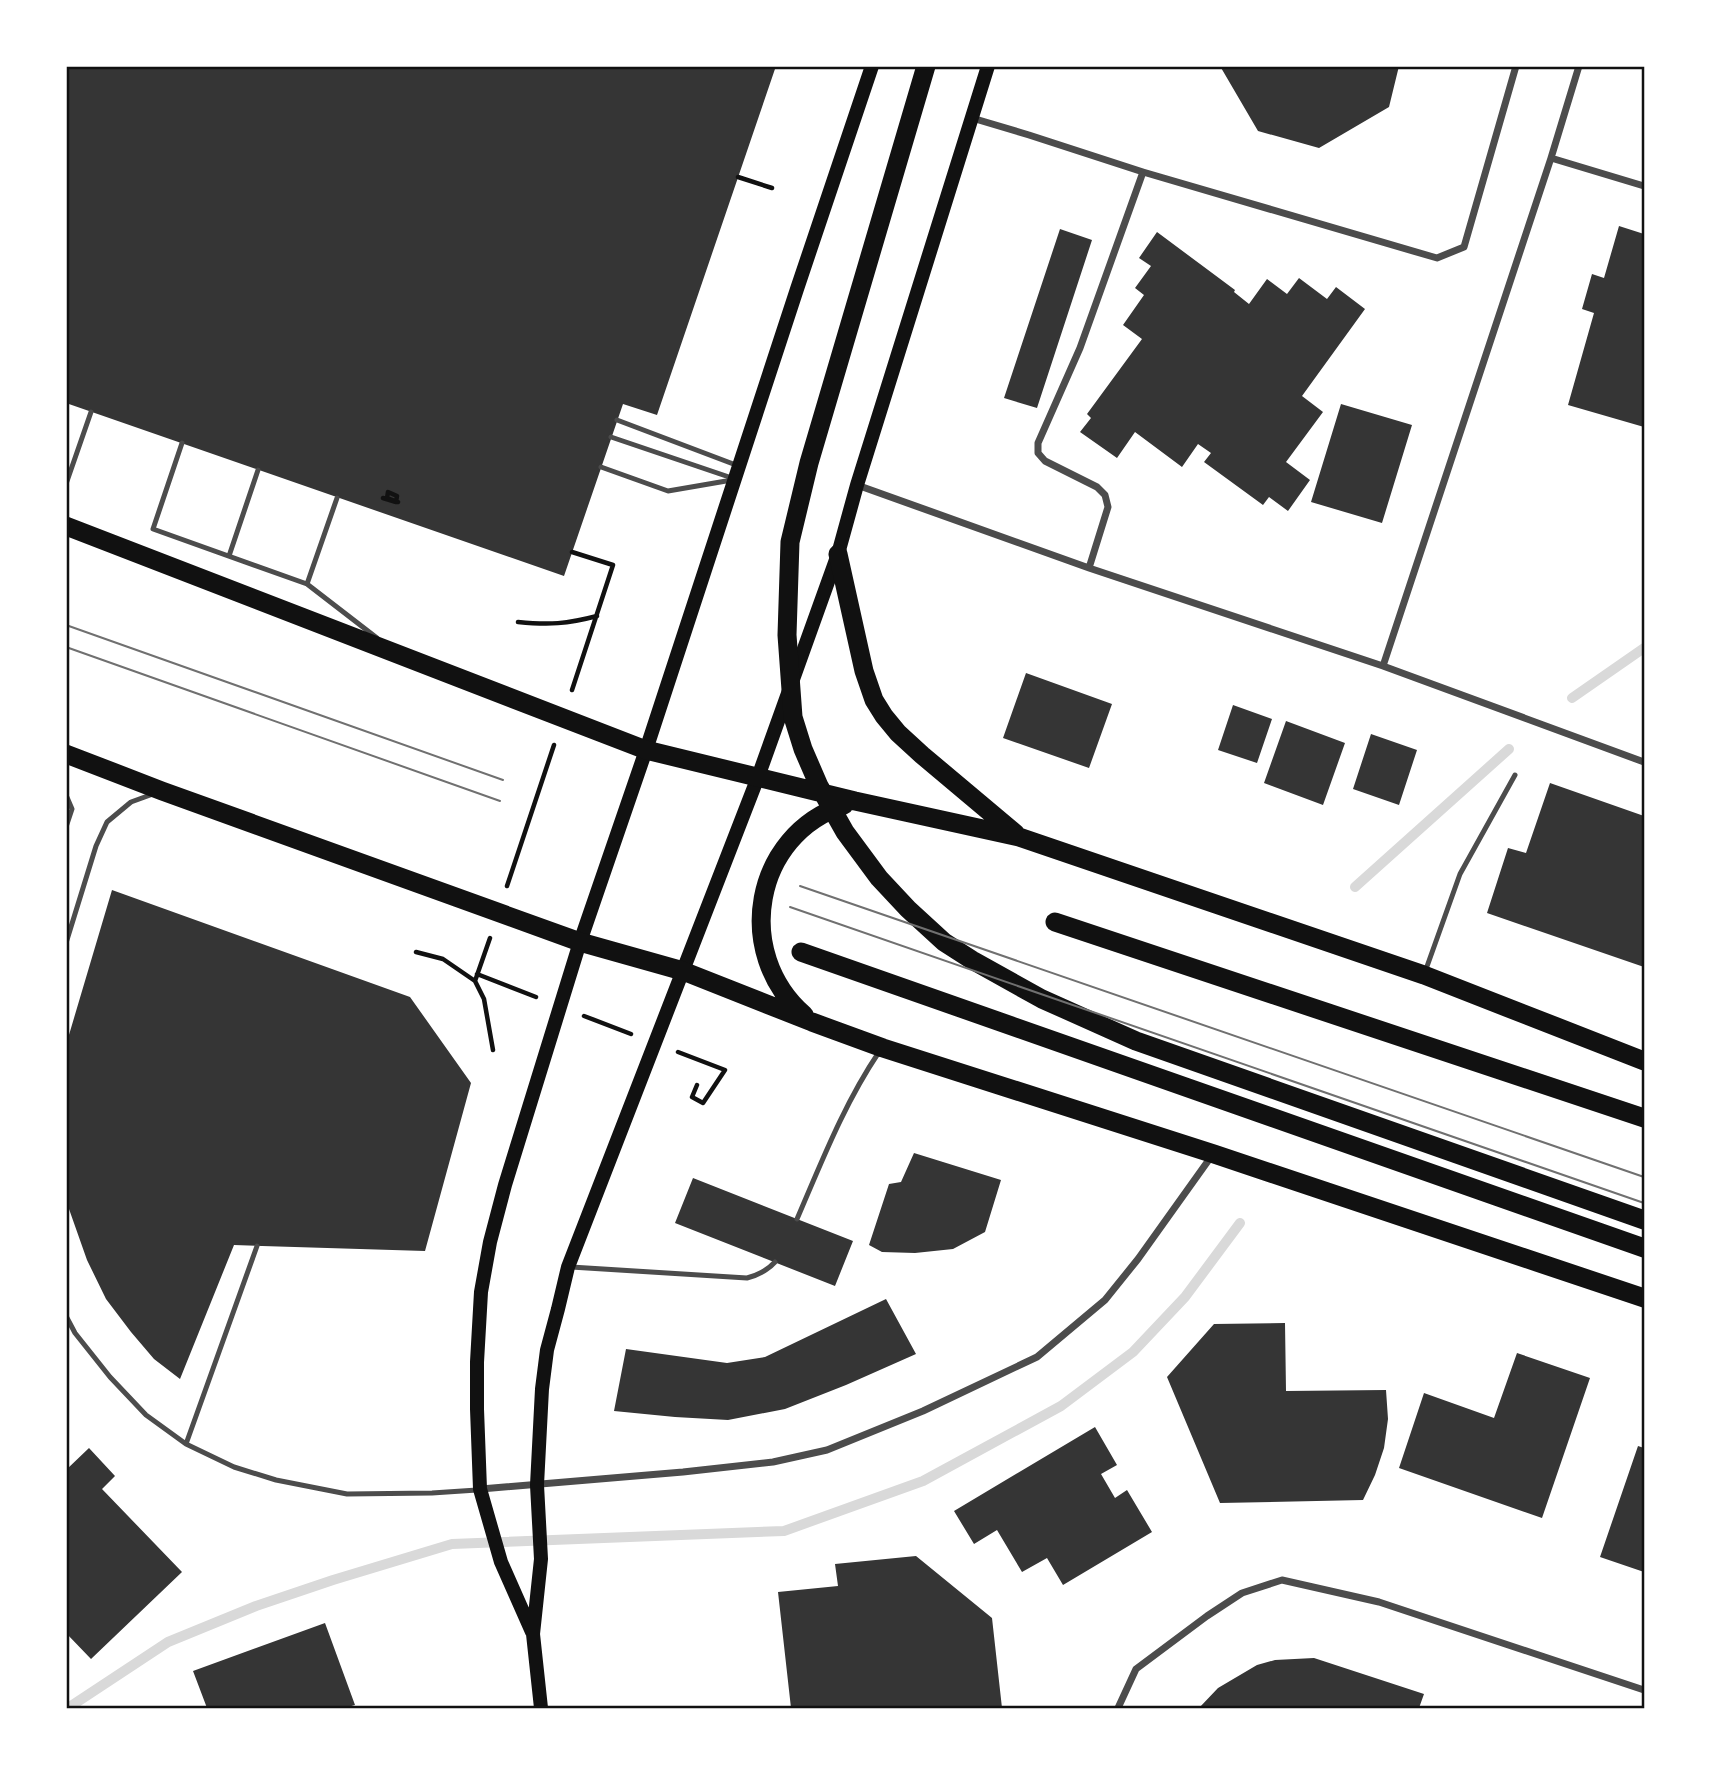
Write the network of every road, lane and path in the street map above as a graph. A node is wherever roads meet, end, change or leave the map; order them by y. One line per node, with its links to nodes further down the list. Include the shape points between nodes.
1 (872, 66): 18 (main road)
2 (926, 66): 69 (highway, via 790,542 786,617 793,717 819,786 845,832 879,878 944,942 1042,999 1136,1041)
3 (988, 66): 6 (main road)
4 (1516, 66): 8 (street, via 1464,247 1437,258)
5 (1579, 66): 7 (street)
6 (972, 118): 8 (street); 20 (main road)
7 (1551, 158): 10 (street); 33 (street)
8 (1143, 172): 28 (street, via 1080,348 1038,443 1038,453 1045,461 1105,495 1108,507)
9 (738, 177): 11 (path)
10 (1644, 186)
11 (772, 188)
12 (91, 412): 19 (lane)
13 (617, 420): 18 (lane)
14 (611, 437): 18 (lane)
15 (182, 443): 27 (lane, via 153,529)
16 (601, 467): 18 (lane, via 668,491)
17 (258, 470): 27 (lane)
18 (737, 473): 36 (main road)
19 (66, 484)
20 (857, 485): 26 (main road); 28 (street)
21 (337, 498): 29 (lane)
22 (383, 498): 23 (path, via 396,502 397,496 388,492 387,498)
23 (398, 502)
24 (66, 526): 32 (highway)
25 (572, 552): 30 (path, via 613,565)
26 (838, 554): 40 (main road); 45 (highway, via 864,671 884,716 922,755)
27 (229, 556): 29 (lane)
28 (1088, 568): 33 (street)
29 (307, 584): 32 (lane)
30 (597, 616): 31 (path, via 545,625); 34 (path)
31 (519, 622)
32 (396, 652): 36 (highway)
33 (1382, 666): 38 (street)
34 (572, 693)
35 (554, 744): 46 (path)
36 (646, 750): 40 (highway); 49 (main road)
37 (66, 754): 41 (highway)
38 (1644, 762)
39 (1515, 775): 55 (lane, via 1460,874)
40 (758, 777): 43 (highway); 53 (main road)
41 (162, 791): 49 (highway); 50 (lane, via 131,803 107,822)
42 (66, 795): 44 (lane, via 72,809)
43 (855, 801): 45 (highway); 59 (highway, via 813,820 795,835 780,854 762,897 762,944 769,967 779,988)
44 (66, 827)
45 (1019, 837): 55 (highway)
46 (503, 898)
47 (1055, 922): 66 (highway)
48 (490, 936): 54 (path)
49 (580, 942): 53 (highway); 78 (main road, via 489,1242 479,1326)
50 (66, 943)
51 (416, 952): 56 (path, via 443,959)
52 (800, 952): 71 (highway)
53 (683, 971): 59 (highway); 73 (main road)
54 (477, 974): 56 (path); 57 (path)
55 (1424, 975): 64 (highway)
56 (475, 981): 63 (path, via 484,999)
57 (542, 1000)
58 (582, 1015): 60 (path)
59 (811, 1022): 61 (highway)
60 (634, 1035)
61 (883, 1048): 67 (highway); 68 (lane, via 841,1118)
62 (673, 1050): 65 (path, via 724,1070 703,1103 692,1097)
63 (493, 1051)
64 (1644, 1060)
65 (697, 1085)
66 (1644, 1118)
67 (1214, 1154): 74 (highway); 77 (street, via 1105,1300 1037,1357 827,1450 760,1463)
68 (797, 1219)
69 (1644, 1220)
70 (257, 1247): 76 (lane)
71 (1644, 1248)
72 (775, 1262): 73 (lane, via 747,1278)
73 (568, 1267): 77 (main road, via 547,1350)
74 (1644, 1298)
75 (66, 1316): 76 (lane, via 75,1333 146,1415)
76 (186, 1444): 78 (lane, via 244,1471 347,1494)
77 (537, 1485): 78 (street); 79 (main road, via 541,1559)
78 (480, 1489): 79 (main road, via 501,1562)
79 (533, 1634): 81 (main road)
80 (1644, 1690): 82 (street, via 1379,1602 1282,1580 1242,1593 1136,1670)
81 (541, 1709)
82 (1118, 1709)

